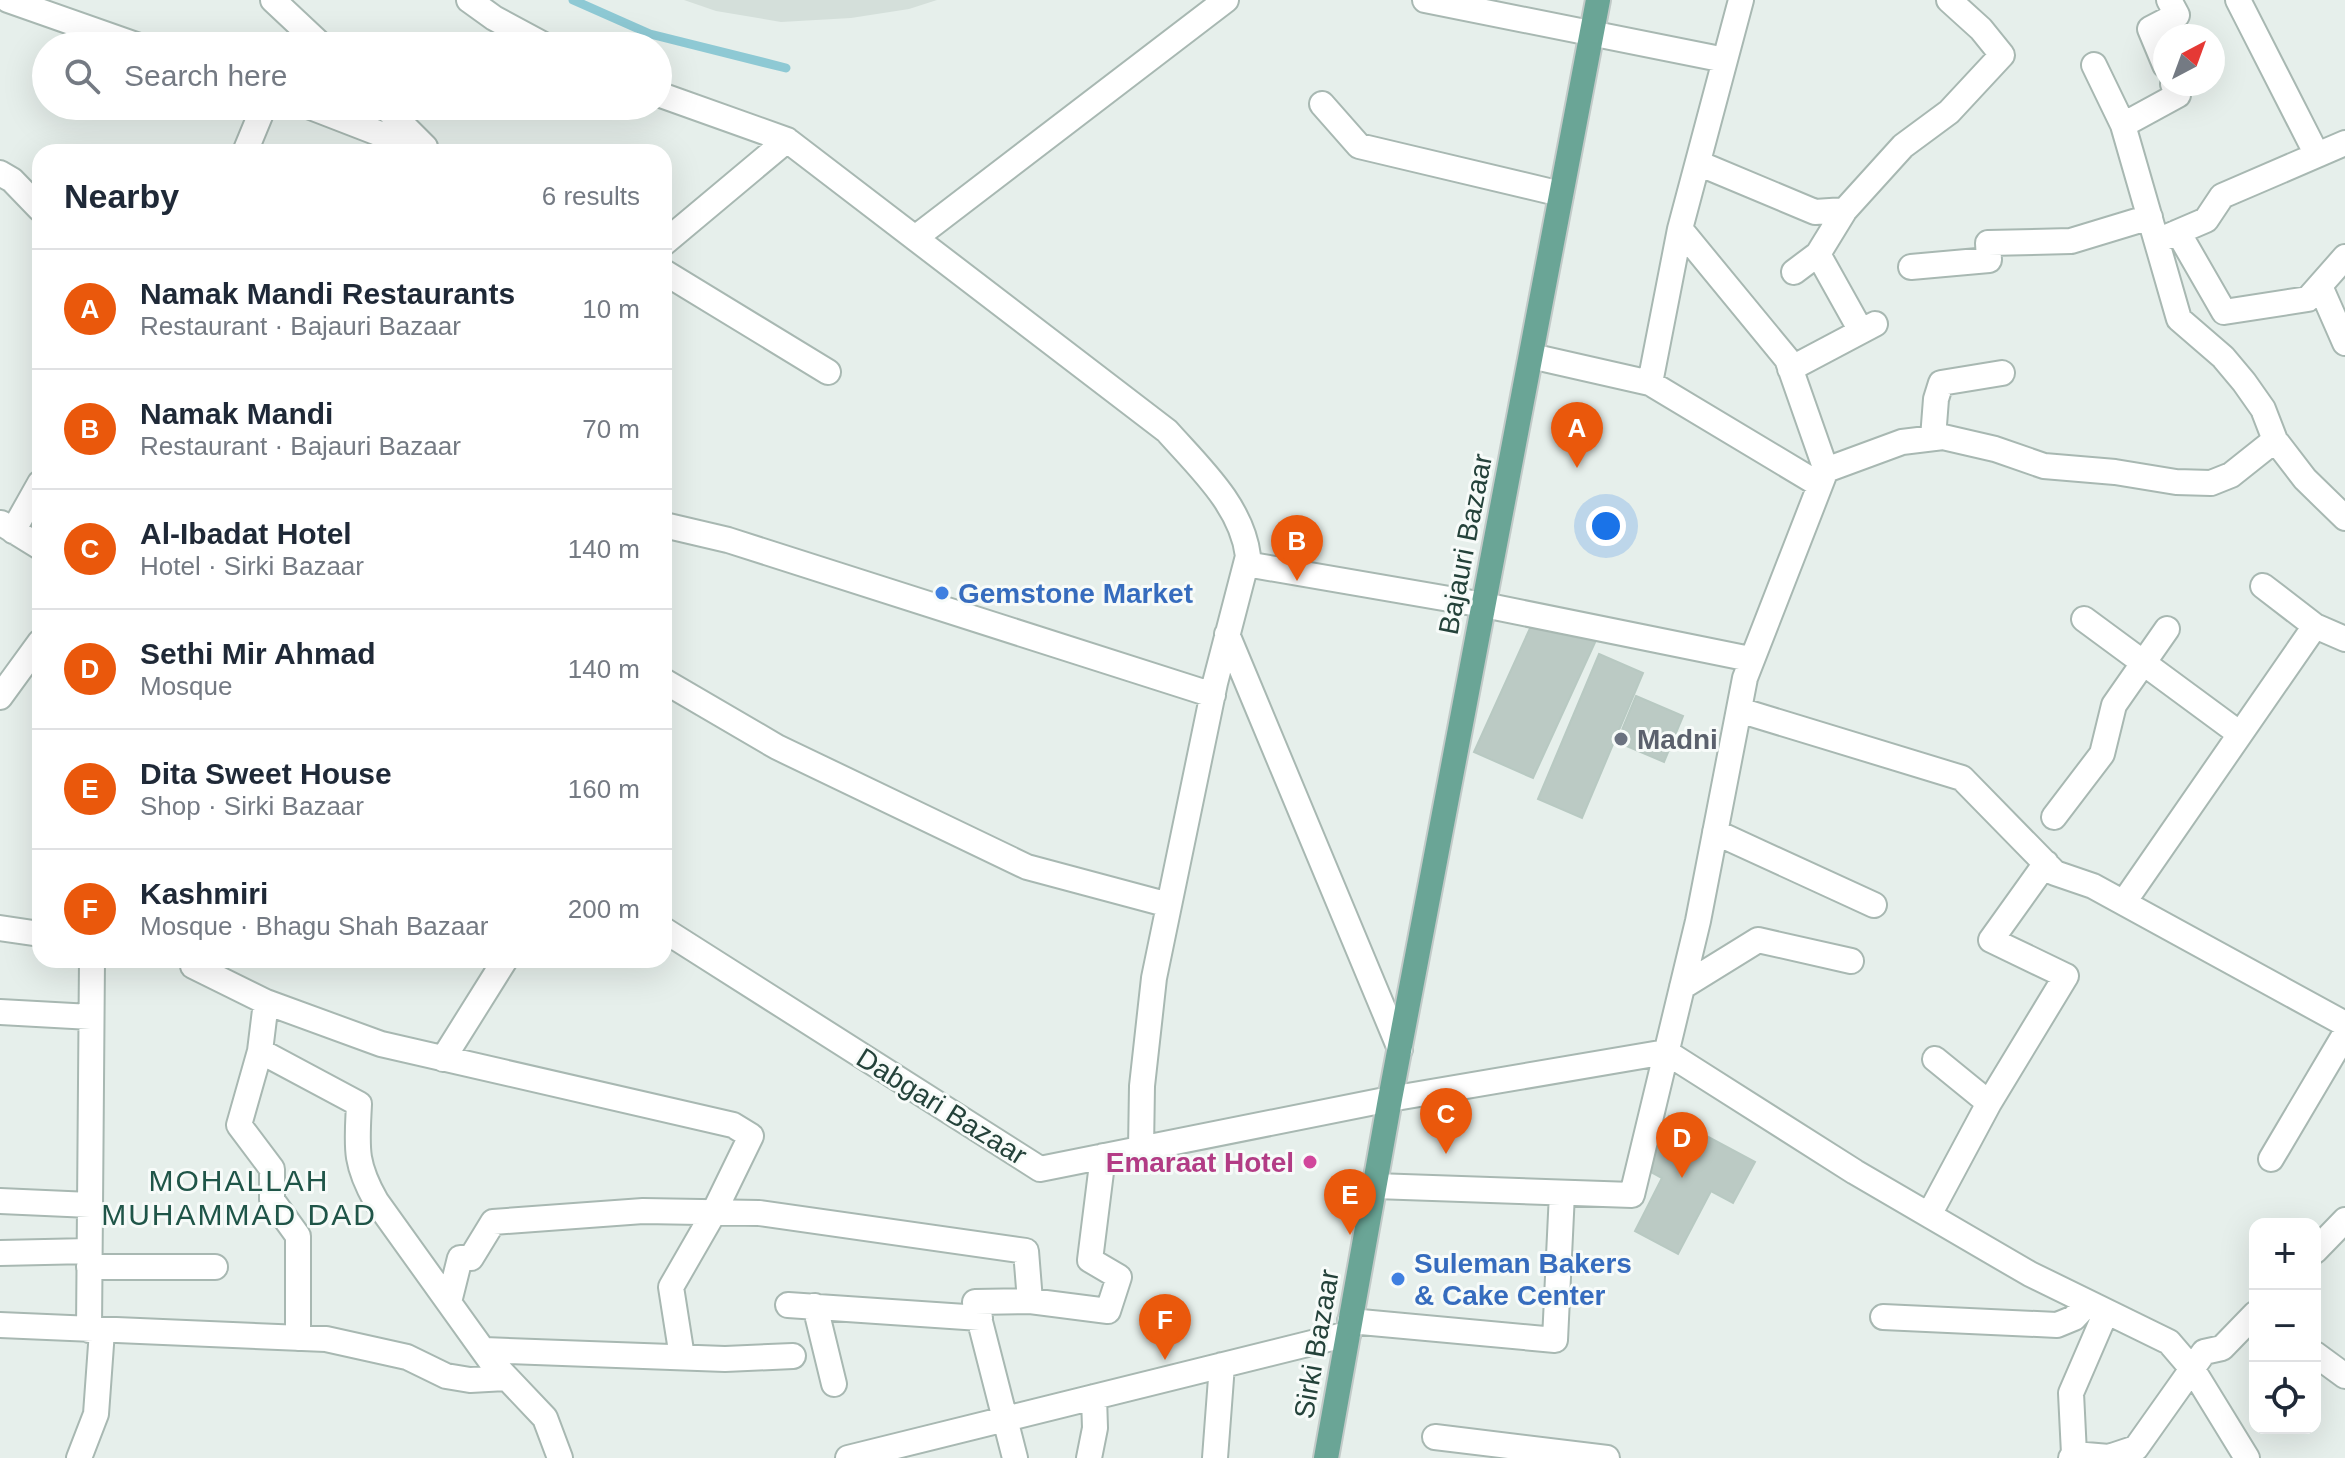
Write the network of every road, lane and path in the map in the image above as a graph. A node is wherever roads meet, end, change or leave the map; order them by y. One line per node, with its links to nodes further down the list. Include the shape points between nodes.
1 (8, 0): 12 (street)
2 (273, 0): 13 (street)
3 (469, 0): 14 (street)
4 (1226, 0): 39 (street)
5 (1425, 0): 15 (street)
6 (1598, 0): 15 (main road, Bajauri Bazaar)
7 (1741, 0): 16 (street)
8 (1949, 0): 35 (street, via 2002,55 1949,112 1903,146)
9 (2169, 0): 11 (street, via 2177,15)
10 (2238, 0): 30 (street)
11 (2160, 24)
12 (99, 32)
13 (307, 32)
14 (520, 32)
15 (1592, 32): 16 (street); 33 (main road, Bajauri Bazaar)
16 (1725, 60): 31 (street)
17 (2094, 65): 24 (street)
18 (2176, 96): 24 (street)
19 (672, 99): 25 (street)
20 (1322, 104): 33 (street, via 1359,146)
21 (258, 120): 27 (street)
22 (345, 120): 28 (street)
23 (397, 120): 29 (street)
24 (2123, 125): 37 (street)
25 (787, 140): 38 (street); 39 (street)
26 (2345, 143): 30 (street)
27 (248, 144)
28 (407, 144)
29 (420, 144)
30 (2317, 155): 37 (street, via 2222,196 2206,220)
31 (1698, 163): 35 (street, via 1815,212); 36 (street)
32 (0, 173): 34 (street)
33 (1561, 194): 47 (main road, Bajauri Bazaar)
34 (32, 201)
35 (1845, 210): 40 (street)
36 (1680, 229): 48 (street); 51 (street)
37 (2162, 230): 42 (street, via 2071,241 1988,243 1989,260); 45 (street, via 2224,312 2308,299); 53 (street, via 2179,319 2244,382 2263,409)
38 (672, 236)
39 (915, 238): 60 (street, via 1167,431 1231,508 1246,542)
40 (1818, 254): 43 (street); 48 (street, via 1868,328)
41 (2345, 257): 45 (street)
42 (1911, 267)
43 (1794, 272)
44 (672, 277): 49 (street)
45 (2320, 286): 46 (street)
46 (2345, 343)
47 (1531, 356): 51 (street); 62 (main road, Bajauri Bazaar)
48 (1790, 369): 54 (street)
49 (828, 372)
50 (2002, 373): 52 (street, via 1941,383)
51 (1650, 383): 54 (street)
52 (1933, 438): 53 (street, via 1995,449 2044,466 2211,483 2231,475); 54 (street, via 1902,442)
53 (2275, 440): 56 (street)
54 (1823, 477): 69 (street)
55 (32, 493): 57 (street)
56 (2345, 518)
57 (6, 527): 59 (street)
58 (672, 527): 72 (street, via 728,540)
59 (32, 542)
60 (1246, 564): 62 (street); 66 (street)
61 (2263, 586): 64 (street)
62 (1484, 605): 69 (street); 95 (main road, Bajauri Bazaar)
63 (2084, 619): 70 (street)
64 (2315, 626): 67 (street); 75 (street)
65 (2167, 629): 70 (street)
66 (1227, 634): 72 (street); 95 (street)
67 (2345, 639)
68 (32, 653): 73 (street)
69 (1750, 659): 74 (street)
70 (2144, 663): 75 (street); 76 (street, via 2114,705 2102,754)
71 (672, 686): 80 (street, via 777,747 1027,867)
72 (1213, 695): 80 (street)
73 (0, 697)
74 (1739, 710): 77 (street); 78 (street, via 1962,778)
75 (2240, 734): 79 (street)
76 (2054, 817)
77 (1715, 832): 81 (street); 89 (street)
78 (2046, 863): 79 (street, via 2055,873); 101 (street, via 1991,940 2066,976)
79 (2124, 902): 93 (street)
80 (1169, 905): 102 (street, via 1154,978)
81 (1874, 905)
82 (0, 928): 83 (street)
83 (32, 933)
84 (672, 935): 103 (street, Dabgari Bazaar, via 1040,1169)
85 (1851, 961): 89 (street, via 1758,940)
86 (92, 968): 92 (street)
87 (197, 968): 90 (street)
88 (500, 968): 98 (street)
89 (1682, 987): 97 (street)
90 (266, 1002): 96 (street); 98 (street, via 381,1044)
91 (0, 1012): 92 (street)
92 (91, 1017): 108 (street)
93 (2345, 1024)
94 (2345, 1034): 104 (street)
95 (1400, 1049): 100 (main road, Bajauri Bazaar)
96 (260, 1051): 117 (street, via 359,1104 356,1150 361,1175); 127 (street, via 239,1125 272,1169 272,1200 298,1236)
97 (1666, 1052): 100 (street, Dabgari Bazaar); 106 (street, via 1632,1195); 110 (street)
98 (443, 1059): 109 (street, via 733,1125 751,1136)
99 (1935, 1059): 101 (street)
100 (1390, 1099): 102 (street, Dabgari Bazaar); 105 (main road, Sirki Bazaar)
101 (1989, 1103): 110 (street)
102 (1141, 1149): 103 (street, Dabgari Bazaar)
103 (1103, 1156): 116 (street, via 1090,1260 1119,1277 1108,1311)
104 (2271, 1159)
105 (1375, 1186): 106 (street); 125 (main road, Sirki Bazaar)
106 (1562, 1193): 125 (street, via 1555,1340)
107 (0, 1201): 108 (street)
108 (90, 1205): 114 (street)
109 (713, 1214): 116 (street, via 759,1213 1026,1251); 117 (street, via 643,1211 493,1222 471,1258 460,1258); 130 (street, via 671,1287)
110 (1929, 1215): 120 (street)
111 (2345, 1220): 112 (street)
112 (2321, 1245)
113 (0, 1253): 114 (street)
114 (89, 1259): 115 (street); 126 (street)
115 (215, 1267)
116 (1030, 1301): 122 (street, via 975,1302)
117 (449, 1302): 128 (street)
118 (788, 1305): 119 (street)
119 (815, 1306): 122 (street); 136 (street)
120 (2097, 1307): 121 (street, via 2057,1325); 133 (street, via 2169,1342); 140 (street, via 2071,1393)
121 (1883, 1317)
122 (980, 1318): 138 (street)
123 (2249, 1320): 133 (street, via 2222,1348 2204,1352)
124 (0, 1325): 126 (street)
125 (1349, 1328): 132 (street); 147 (main road, Sirki Bazaar)
126 (96, 1330): 127 (street); 141 (street, via 96,1414)
127 (298, 1338): 135 (street, via 348,1342 407,1357 446,1376)
128 (484, 1350): 130 (street); 135 (street)
129 (793, 1356): 130 (street)
130 (682, 1357)
131 (2321, 1358): 134 (street)
132 (1222, 1365): 137 (street); 146 (street)
133 (2193, 1370): 140 (street, via 2136,1448 2109,1457); 149 (street)
134 (2345, 1376)
135 (506, 1378): 142 (street, via 545,1418)
136 (834, 1384)
137 (1094, 1397): 138 (street); 145 (street)
138 (1005, 1419): 143 (street); 144 (street)
139 (1435, 1437): 148 (street)
140 (2072, 1456)
141 (79, 1458)
142 (560, 1458)
143 (848, 1458)
144 (1015, 1458)
145 (1089, 1458)
146 (1215, 1458)
147 (1326, 1458)
148 (1607, 1458)
149 (2247, 1458)

